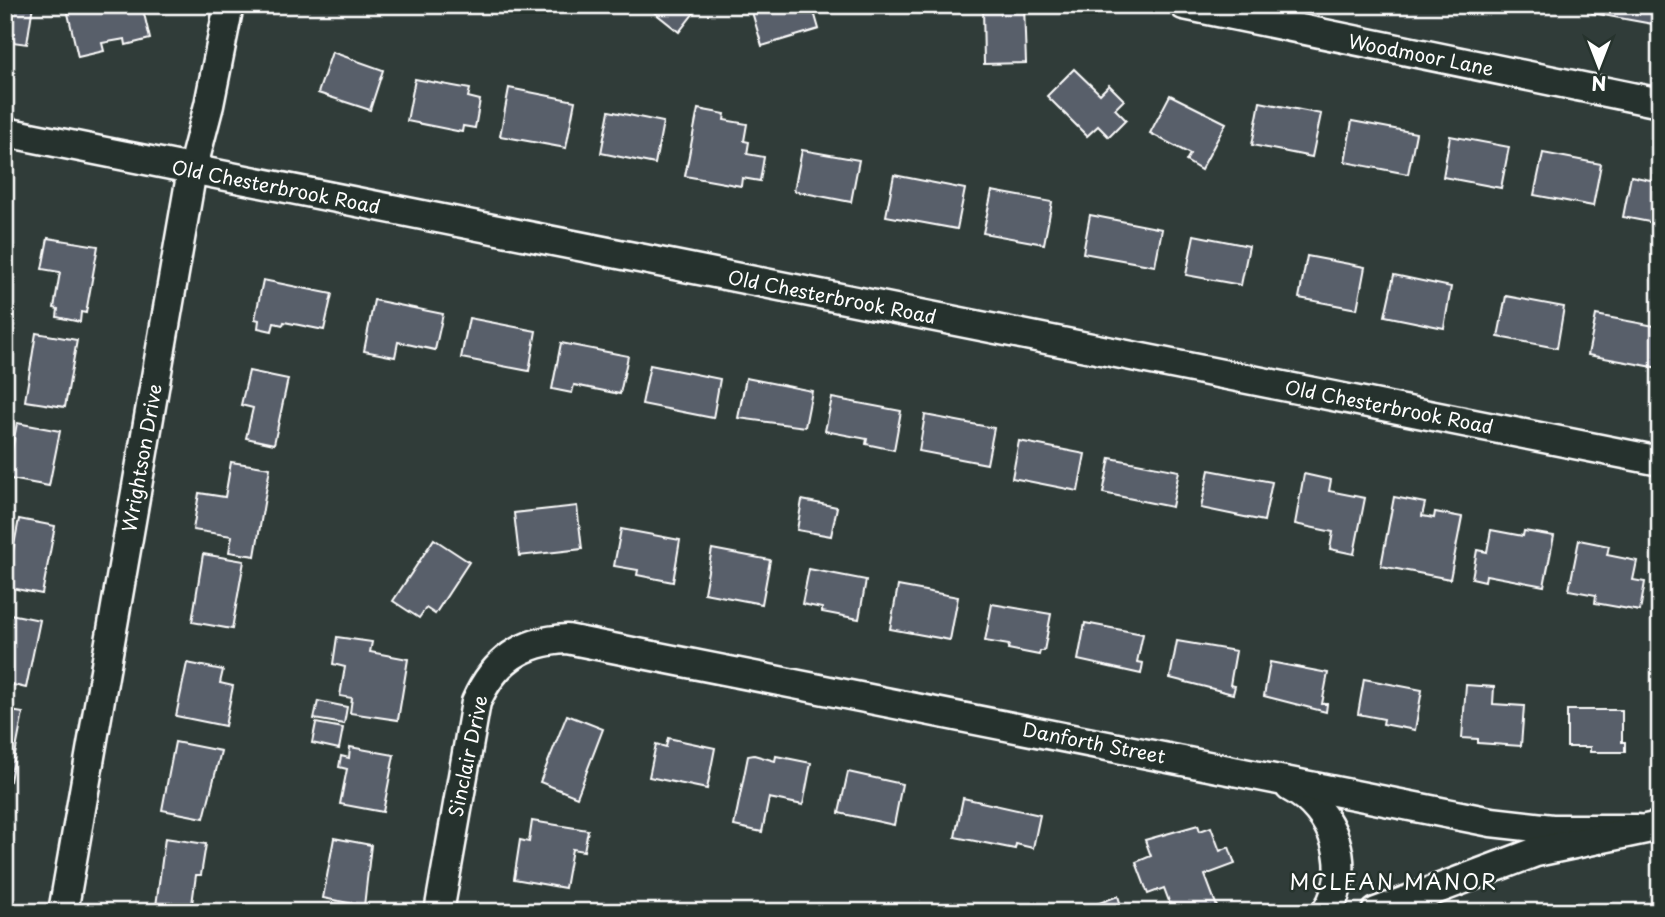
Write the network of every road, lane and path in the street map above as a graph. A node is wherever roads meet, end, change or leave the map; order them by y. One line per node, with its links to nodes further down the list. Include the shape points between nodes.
1 (229, 5): 5 (street, Wrightson Drive)
2 (1184, 5): 3 (street, Woodmoor Lane)
3 (1660, 103)
4 (5, 132): 5 (street, Old Chesterbrook Road)
5 (192, 170): 6 (street, Old Chesterbrook Road); 10 (street, Wrightson Drive)
6 (1660, 461)
7 (552, 639): 8 (street, Danforth Street, via 581,641); 11 (street, Sinclair Drive, via 520,648 501,662 475,702)
8 (1276, 780): 9 (street, Danforth Street, via 1491,822 1565,830); 12 (street, via 1306,795 1334,833 1340,859 1338,884)
9 (1648, 828): 13 (street, via 1536,852)
10 (63, 912)
11 (439, 912)
12 (1326, 912)
13 (1376, 912)

